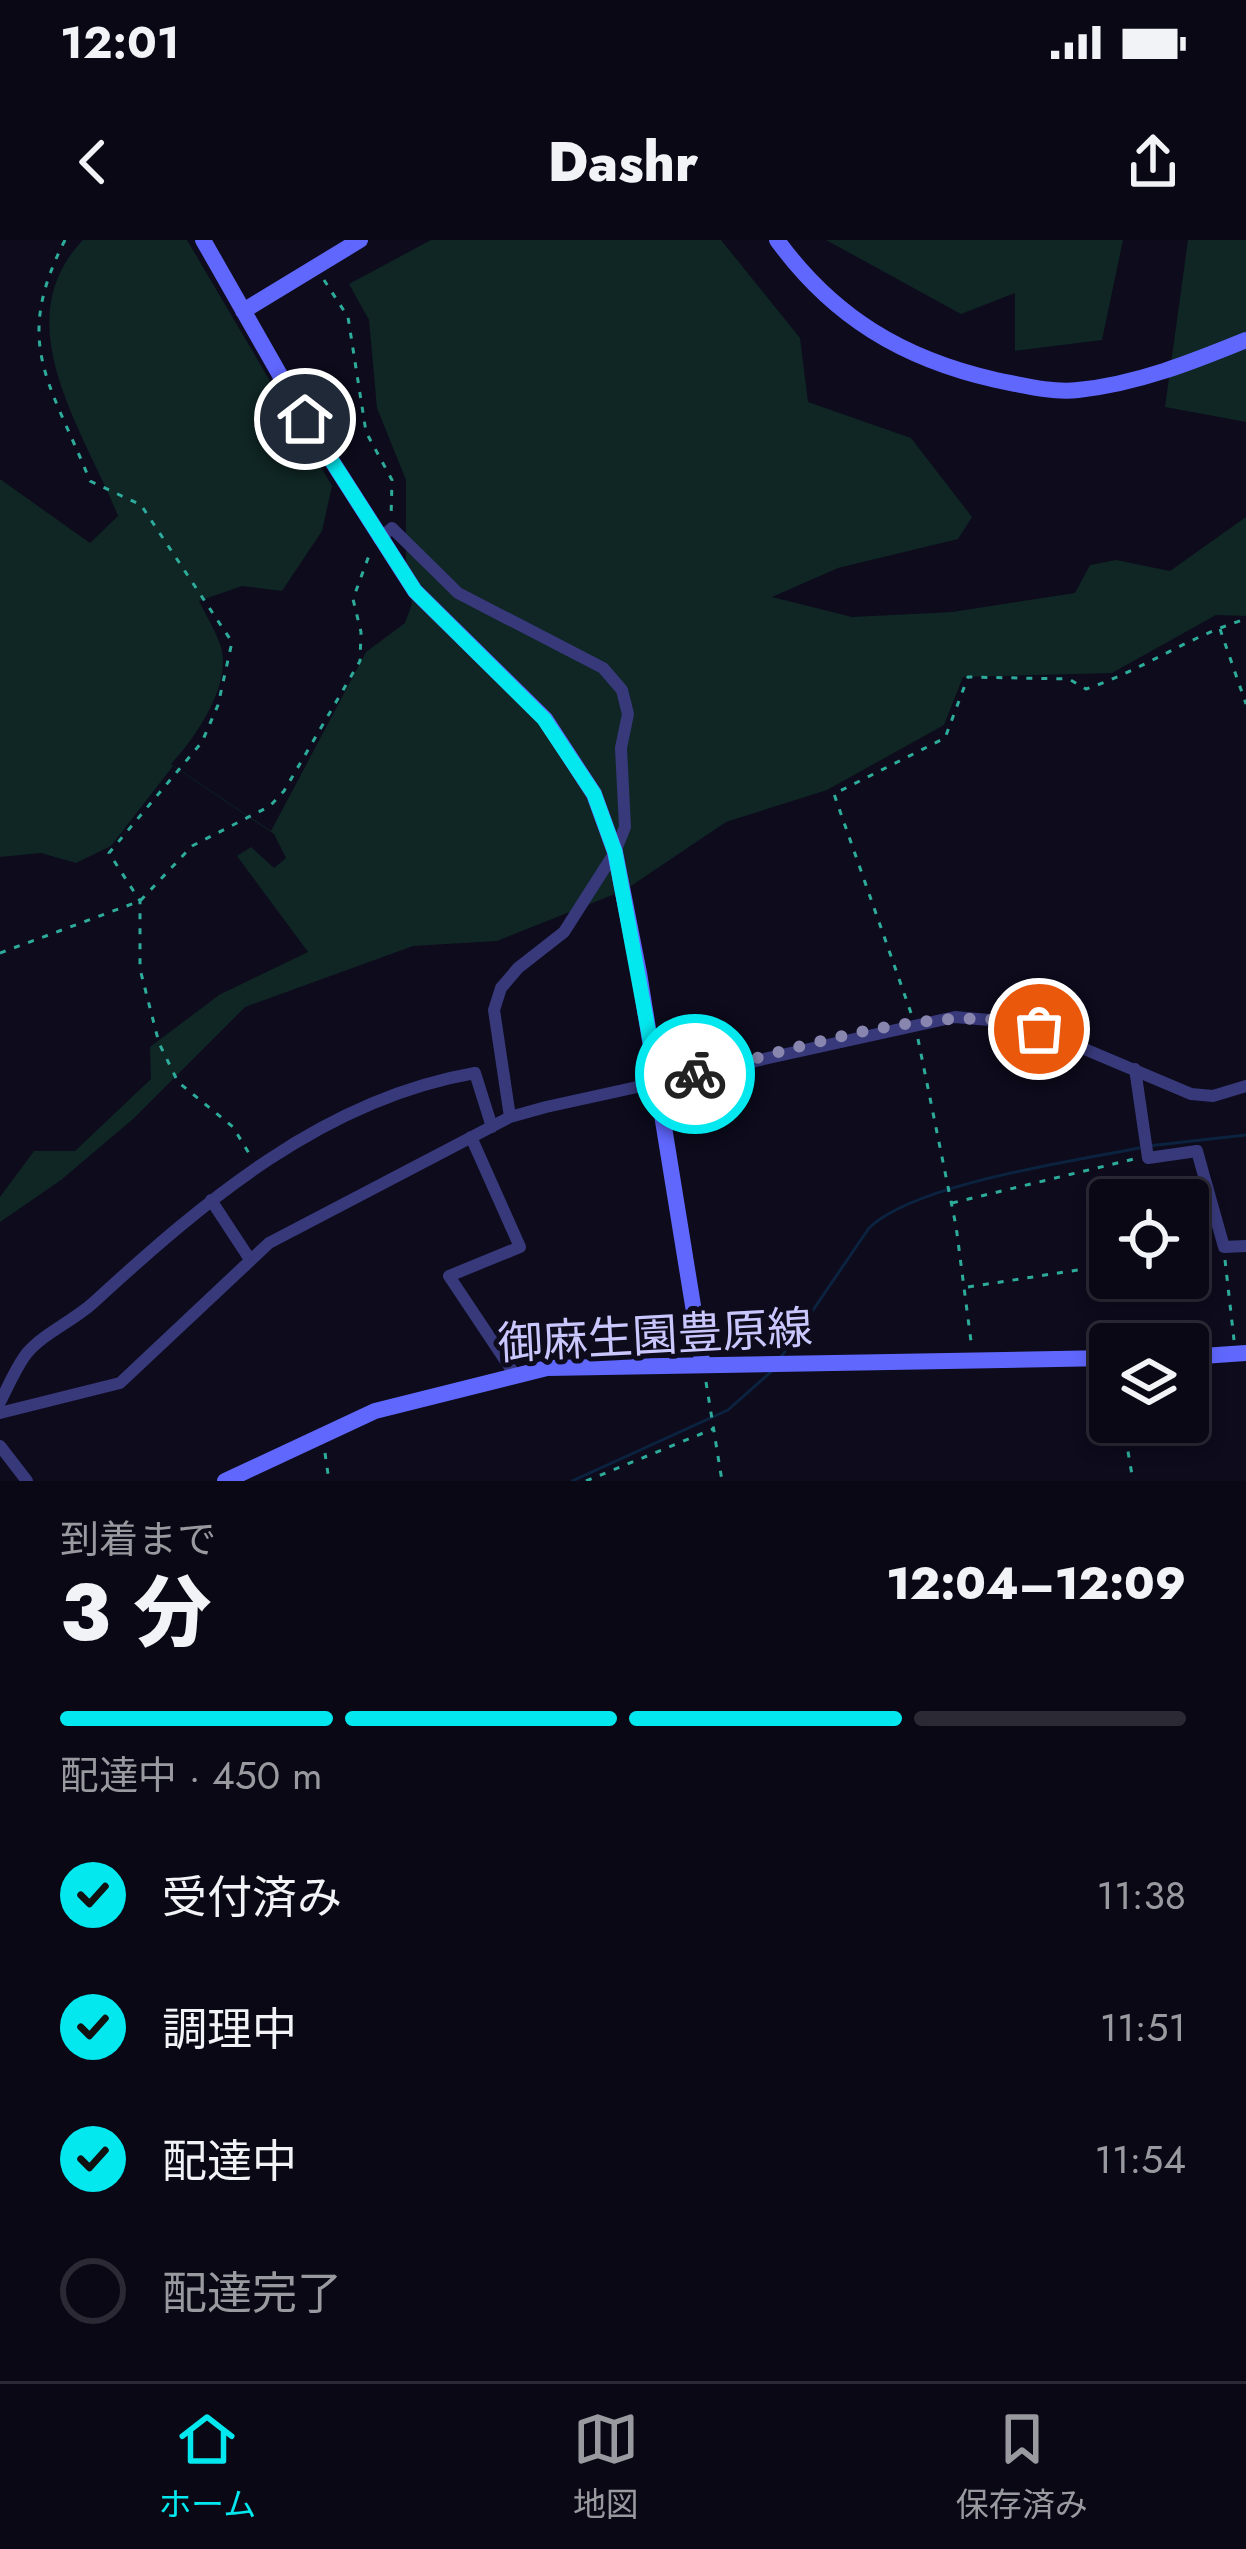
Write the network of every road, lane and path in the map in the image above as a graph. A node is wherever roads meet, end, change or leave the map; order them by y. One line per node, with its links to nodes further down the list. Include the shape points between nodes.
1 (65, 240): 13 (path, via 35,317 39,354 90,481 140,506 232,642 202,742 109,853)
2 (203, 240): 6 (street)
3 (360, 240): 5 (street)
4 (776, 240): 7 (street, via 832,305 878,338 944,368 1007,382 1062,391 1102,386)
5 (316, 266): 6 (street); 8 (path, via 348,317 366,432 392,480)
6 (244, 311): 8 (street)
7 (1246, 340)
8 (386, 534): 12 (street, via 415,591 544,719 594,794); 12 (street, via 458,593 603,668 622,690 625,827); 13 (path, via 353,598 360,661 284,791 192,846)
9 (1246, 620): 10 (path)
10 (1220, 627): 11 (path); 15 (path, via 1133,674 1086,689 1069,679 968,677 945,738 835,794)
11 (1246, 704)
12 (615, 852): 17 (street); 19 (street, via 564,932 501,988 494,1010)
13 (140, 901): 14 (path); 23 (path, via 140,970 159,1043 178,1082 233,1126)
14 (0, 953)
15 (915, 1023): 16 (street, via 1010,1020); 17 (street); 25 (path)
16 (1135, 1069): 18 (street, via 1204,1096); 22 (street)
17 (658, 1083): 19 (street); 36 (street)
18 (1246, 1087)
19 (510, 1117): 20 (street)
20 (492, 1127): 21 (street); 23 (street, via 475,1072 363,1105)
21 (471, 1137): 29 (street); 37 (street, via 520,1247 449,1276)
22 (1147, 1150): 25 (path); 27 (street, via 1197,1151)
23 (257, 1167): 24 (street)
24 (211, 1200): 29 (street); 38 (street, via 27,1353)
25 (952, 1201): 31 (path)
26 (1246, 1246): 27 (street)
27 (1224, 1247): 28 (path); 32 (path)
28 (1209, 1250)
29 (249, 1258): 39 (street, via 120,1383)
30 (1089, 1268): 31 (path)
31 (966, 1288): 35 (path)
32 (1241, 1353): 33 (street)
33 (1209, 1355)
34 (1089, 1358): 35 (street, 御麻生園豊原線)
35 (973, 1360): 36 (street, 御麻生園豊原線)
36 (702, 1361): 37 (street, 御麻生園豊原線); 40 (path)
37 (515, 1375): 41 (street, 御麻生園豊原線)
38 (0, 1402)
39 (0, 1413)
40 (713, 1427): 47 (path); 48 (path)
41 (319, 1434): 45 (street, 御麻生園豊原線); 46 (path)
42 (1127, 1443): 49 (path)
43 (0, 1446): 44 (street)
44 (27, 1481)
45 (225, 1481)
46 (329, 1481)
47 (586, 1481)
48 (722, 1481)
49 (1133, 1481)

